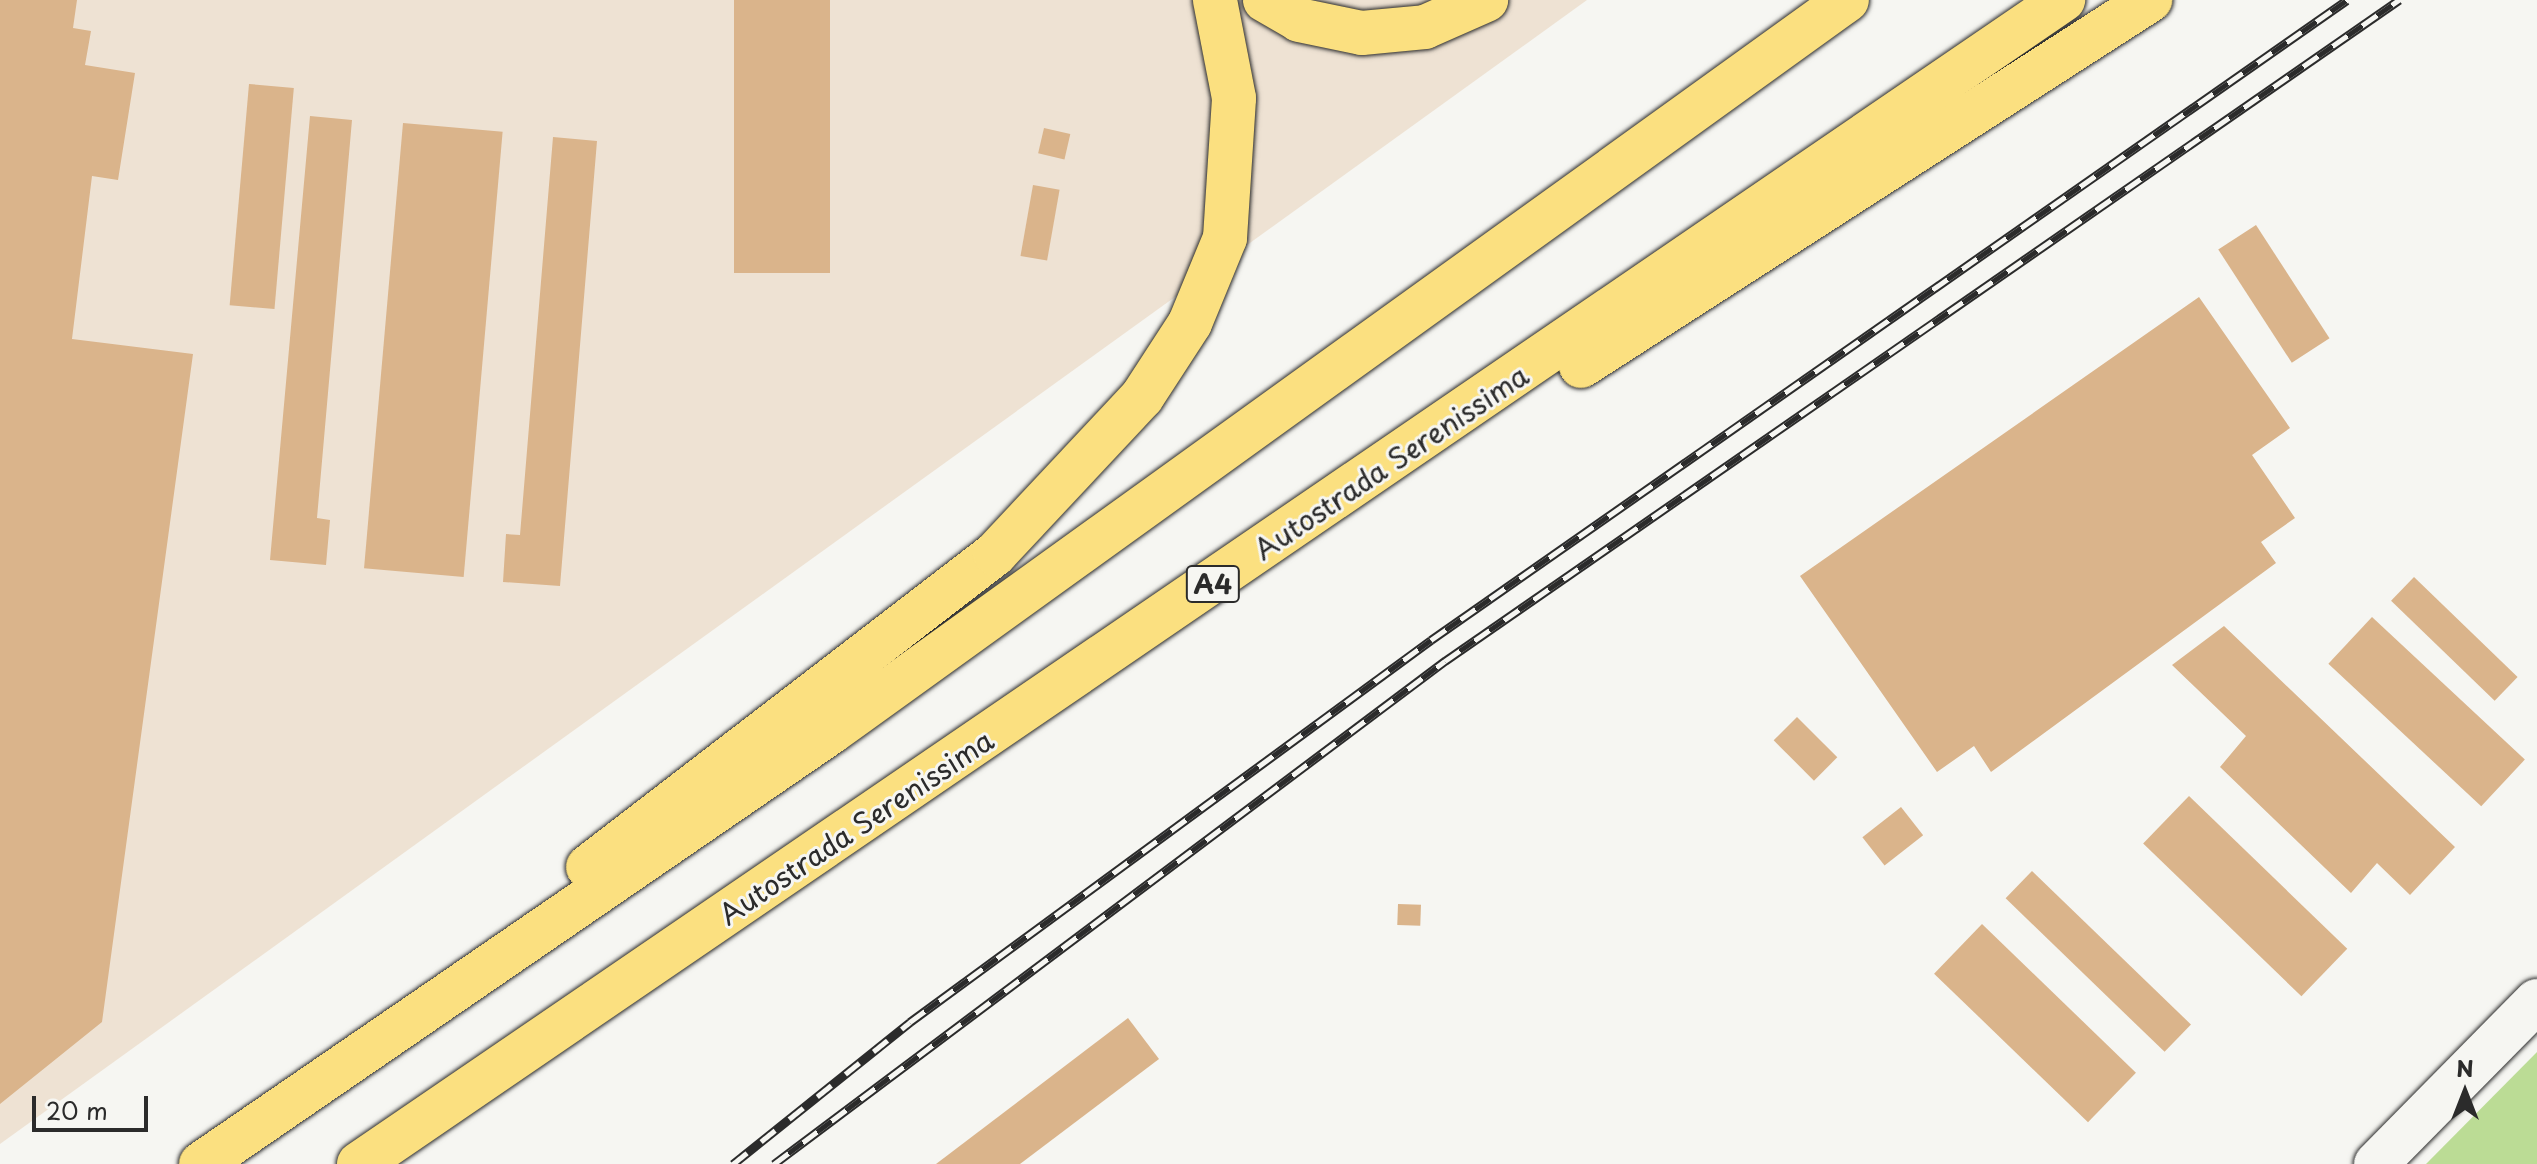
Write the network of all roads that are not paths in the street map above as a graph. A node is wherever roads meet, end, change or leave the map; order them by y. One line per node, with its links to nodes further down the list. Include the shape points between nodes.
1 (1215, 0): 9 (main road, via 1234,98 1225,238 1190,323 1142,397 995,554 681,790)
2 (1265, 0): 3 (main road, via 1299,20 1362,33 1425,27)
3 (1486, 0)
4 (1847, 0): 9 (main road, via 831,732)
5 (2063, 0): 8 (main road, Autostrada Serenissima / A4)
6 (2150, 0): 8 (main road)
7 (2537, 1001): 12 (street)
8 (590, 1004): 11 (main road, Autostrada Serenissima / A4)
9 (384, 1035): 10 (main road)
10 (201, 1164)
11 (359, 1164)
12 (2376, 1164)

